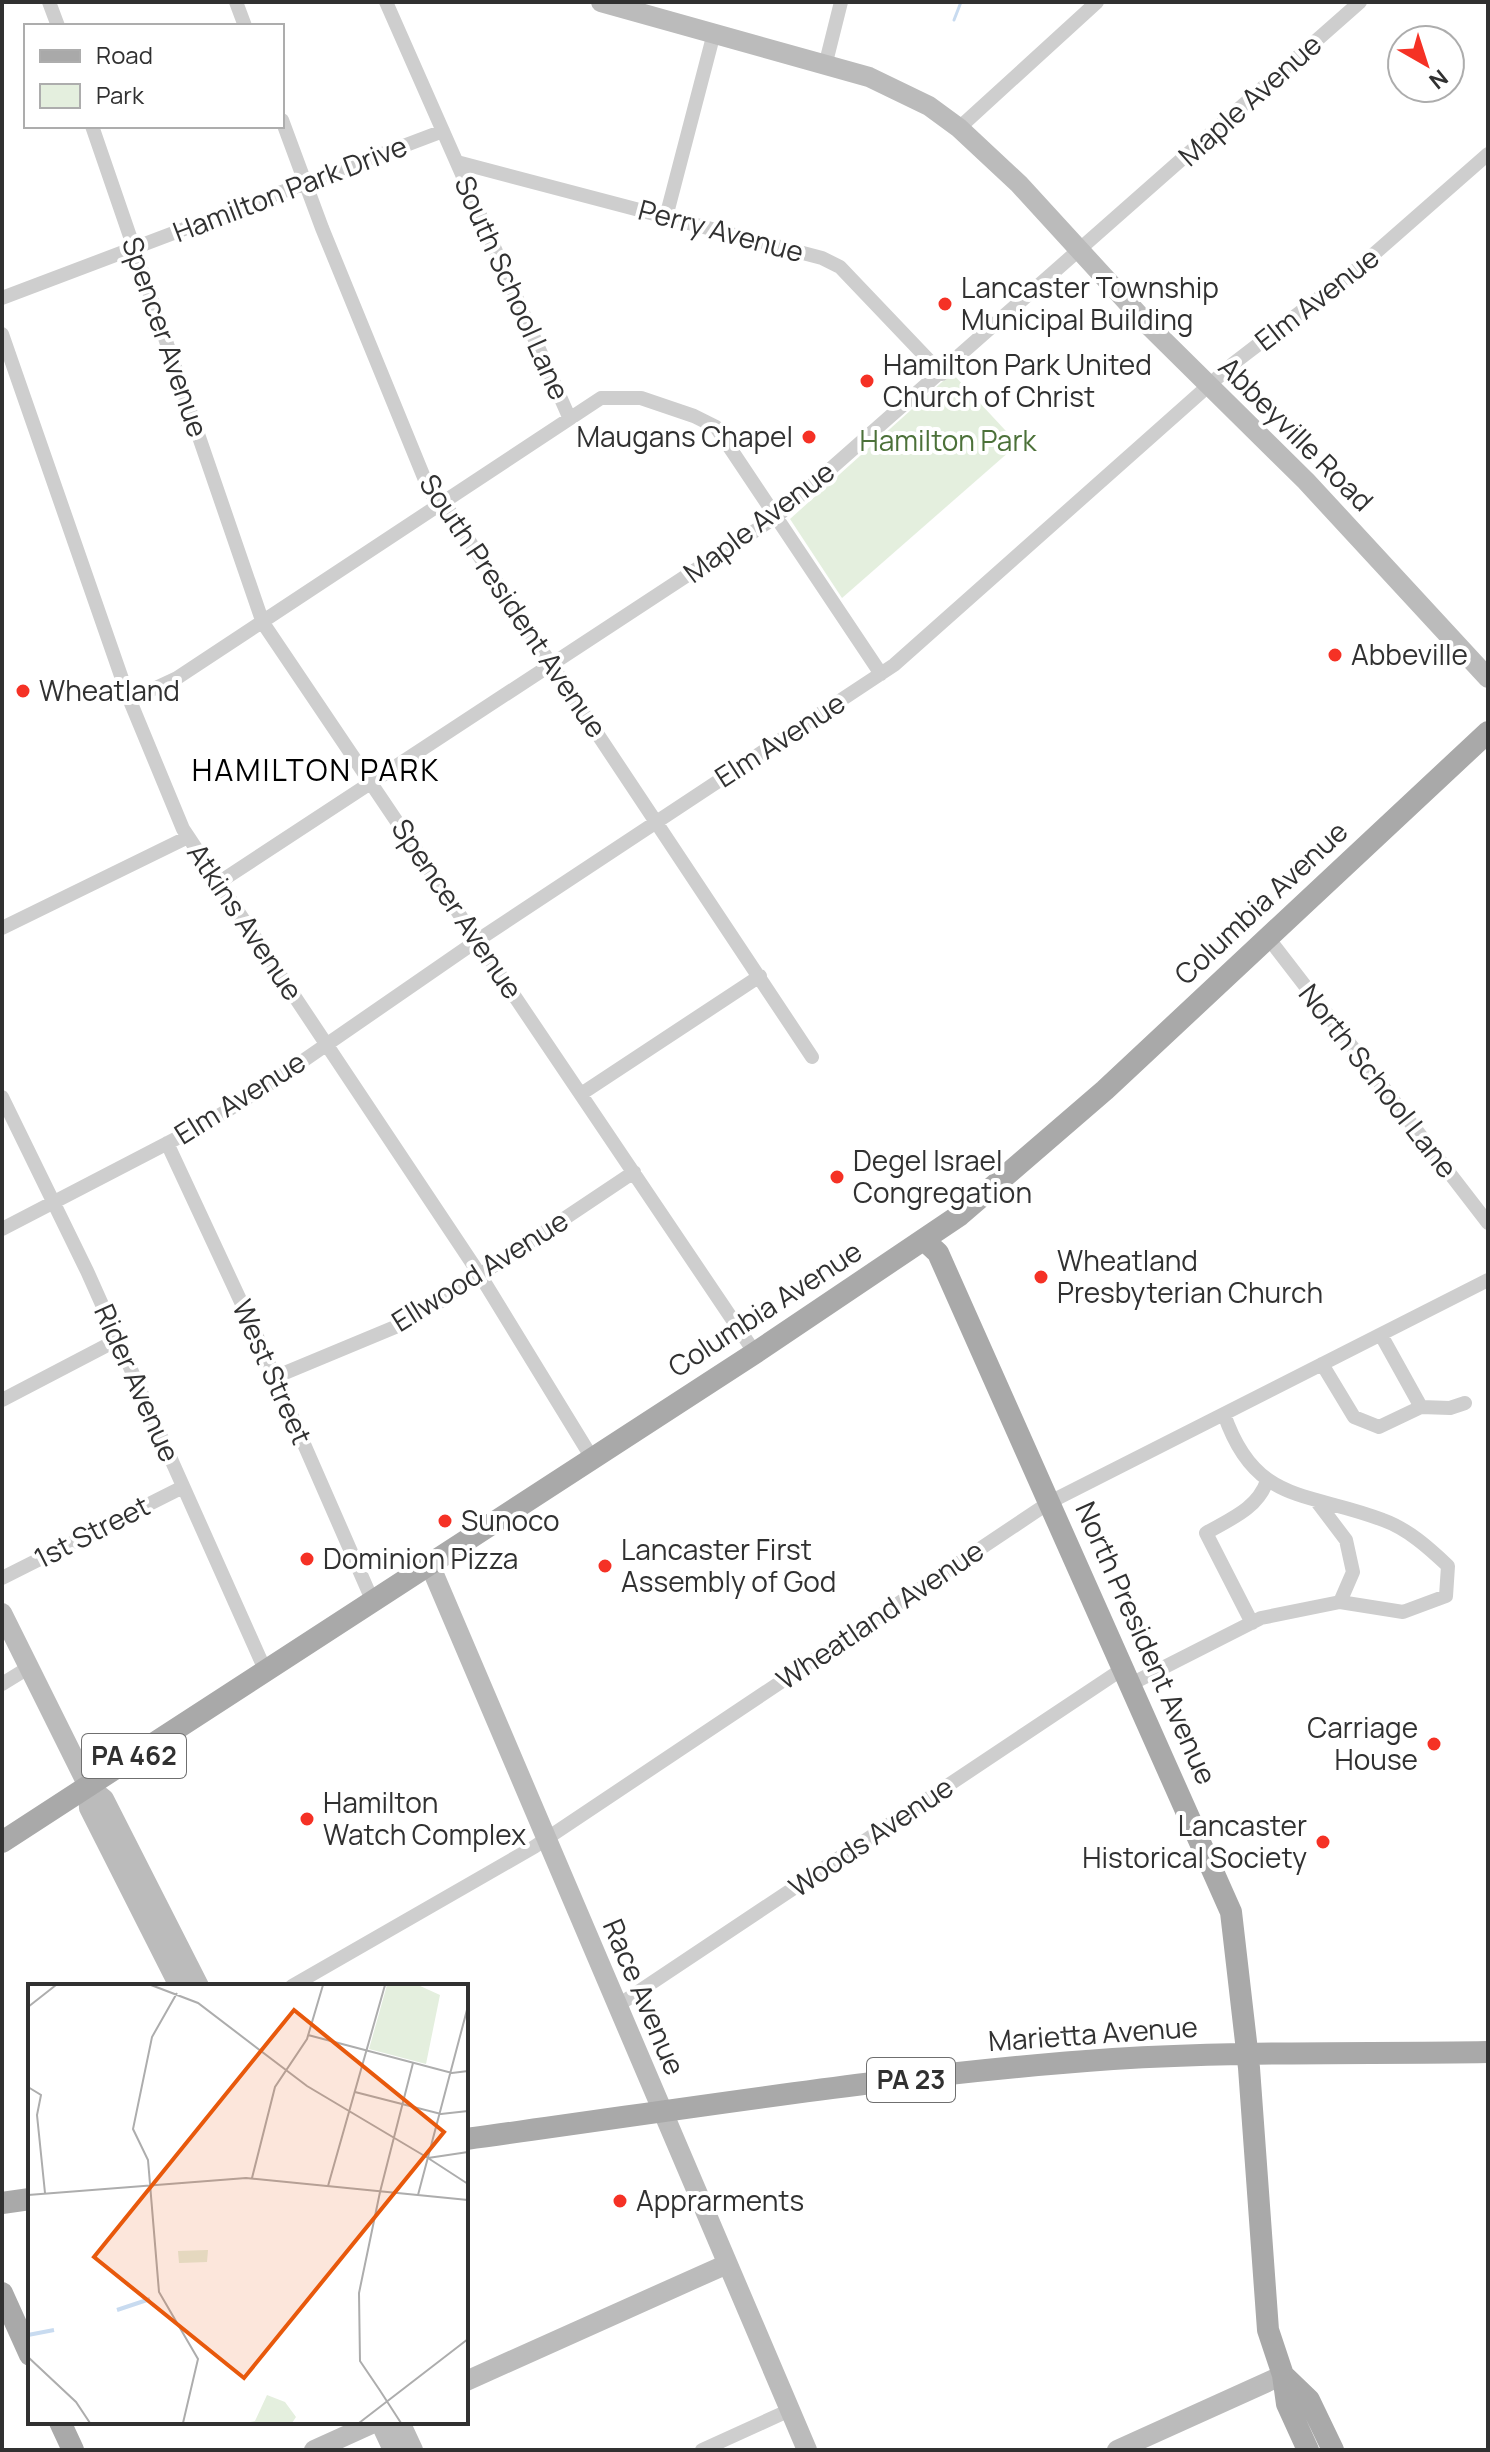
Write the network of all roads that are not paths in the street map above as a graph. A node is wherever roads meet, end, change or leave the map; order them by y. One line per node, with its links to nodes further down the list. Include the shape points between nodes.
1 (49, 2): 8 (street)
2 (236, 2): 9 (street)
3 (386, 2): 15 (street, South School Lane)
4 (601, 2): 10 (street, Abbeyville Road)
5 (841, 2): 11 (street)
6 (1097, 2): 14 (street)
7 (1360, 2): 21 (street, Maple Avenue)
8 (57, 24)
9 (244, 24)
10 (714, 33): 11 (street, Abbeyville Road); 19 (street)
11 (826, 62): 14 (street, Abbeyville Road, via 901,91)
12 (284, 125): 18 (street, South President Avenue)
13 (93, 128): 20 (street, Spencer Avenue)
14 (959, 128): 21 (street, Abbeyville Road)
15 (443, 131): 17 (street, South School Lane); 18 (street, Hamilton Park Drive)
16 (1488, 154): 25 (street, Elm Avenue, via 1358,268)
17 (457, 162): 19 (street, Perry Avenue); 26 (street, South School Lane)
18 (306, 184): 20 (street, Hamilton Park Drive); 27 (street, South President Avenue, via 430,492)
19 (666, 217): 24 (street, Perry Avenue, via 840,267)
20 (135, 248): 22 (street, Hamilton Park Drive); 29 (street, Spencer Avenue)
21 (1080, 251): 24 (street, Maple Avenue); 25 (street, Abbeyville Road)
22 (2, 298)
23 (2, 334): 33 (street, Atkins Avenue)
24 (942, 374): 28 (street, Maple Avenue)
25 (1209, 385): 31 (street, Elm Avenue); 32 (street, Abbeyville Road, via 1326,502)
26 (569, 417): 27 (street); 28 (street, South School Lane, via 601,398 620,395 709,421 729,442)
27 (439, 503): 29 (street); 30 (street, South President Avenue)
28 (776, 517): 30 (street, Maple Avenue); 31 (street, South School Lane)
29 (263, 623): 33 (street, via 164,685); 35 (street, Spencer Avenue)
30 (553, 666): 35 (street, Maple Avenue); 36 (street, South President Avenue)
31 (881, 674): 36 (street, Elm Avenue)
32 (1488, 678)
33 (128, 696): 37 (street, Atkins Avenue)
34 (1488, 732): 40 (main road, Columbia Avenue / PA 462)
35 (372, 783): 38 (street, Maple Avenue); 41 (street, Spencer Avenue)
36 (657, 820): 41 (street, Elm Avenue); 42 (street, South President Avenue)
37 (188, 837): 38 (street, Atkins Avenue); 39 (street)
38 (218, 883): 43 (street, Atkins Avenue)
39 (2, 928)
40 (1269, 939): 50 (street, North School Lane); 52 (main road, Columbia Avenue / PA 462, via 1039,1148)
41 (478, 940): 43 (street, Elm Avenue); 45 (street, Spencer Avenue)
42 (760, 976): 44 (street, South President Avenue); 45 (street)
43 (325, 1043): 47 (street, Elm Avenue, via 268,1085); 53 (street, Atkins Avenue)
44 (812, 1057)
45 (581, 1094): 48 (street, Spencer Avenue)
46 (2, 1097): 49 (street, Rider Avenue)
47 (167, 1143): 49 (street, Elm Avenue); 59 (street, West Street)
48 (634, 1172): 53 (street, Ellwood Avenue); 57 (street, Spencer Avenue)
49 (54, 1201): 51 (street, Elm Avenue); 56 (street, Rider Avenue)
50 (1488, 1223)
51 (2, 1229)
52 (924, 1240): 57 (main road, Columbia Avenue / PA 462); 68 (main road, North President Avenue, via 938,1253)
53 (480, 1275): 59 (street, Ellwood Avenue, via 400,1325); 64 (street, Atkins Avenue)
54 (1488, 1280): 55 (street, Wheatland Avenue)
55 (1381, 1335): 58 (street, Wheatland Avenue); 62 (street)
56 (117, 1340): 60 (street); 66 (street, Rider Avenue)
57 (755, 1353): 64 (main road, Columbia Avenue / PA 462)
58 (1322, 1364): 62 (street, via 1354,1417 1379,1427); 63 (street, Wheatland Avenue)
59 (275, 1377): 71 (street, West Street)
60 (2, 1400)
61 (1465, 1403): 62 (street)
62 (1421, 1407)
63 (1224, 1414): 65 (street, via 1241,1453); 68 (street, Wheatland Avenue)
64 (592, 1458): 69 (main road, Columbia Avenue / PA 462)
65 (1267, 1481): 67 (street); 74 (street, via 1262,1496 1206,1533)
66 (183, 1487): 70 (street, 1st Street); 76 (street, Rider Avenue)
67 (1316, 1501): 72 (street, via 1346,1540 1353,1572); 72 (street, via 1385,1520 1425,1544 1448,1566 1446,1596 1403,1612)
68 (1050, 1502): 77 (main road, North President Avenue); 80 (street, Wheatland Avenue)
69 (430, 1565): 71 (main road, Columbia Avenue / PA 462); 80 (street, Race Avenue)
70 (2, 1578)
71 (373, 1602): 76 (main road, Columbia Avenue / PA 462)
72 (1340, 1602): 74 (street, Woods Avenue)
73 (2, 1613): 75 (street)
74 (1252, 1623): 77 (street, Woods Avenue)
75 (28, 1668): 78 (street); 79 (street)
76 (266, 1672): 79 (main road, Columbia Avenue / PA 462)
77 (1128, 1676): 85 (street, Woods Avenue); 87 (main road, North President Avenue, via 1231,1912)
78 (2, 1684)
79 (88, 1786): 81 (main road, Columbia Avenue / PA 462); 82 (street, via 89,1808); 83 (street, via 104,1799)
80 (546, 1839): 84 (street, Wheatland Avenue); 85 (street, Race Avenue)
81 (2, 1842)
82 (178, 1984)
83 (198, 1984)
84 (295, 1984)
85 (617, 2006): 88 (street, Race Avenue)
86 (1488, 2052): 87 (main road, Marietta Avenue / PA 23)
87 (1247, 2055): 88 (main road, Marietta Avenue / PA 23, via 1044,2065); 95 (main road, North President Avenue, via 1266,2311)
88 (662, 2112): 89 (main road, Marietta Avenue / PA 23); 92 (street, Race Avenue)
89 (468, 2139)
90 (28, 2199): 91 (main road)
91 (2, 2203)
92 (727, 2264): 96 (street); 97 (street, Race Avenue)
93 (2, 2293): 94 (main road)
94 (28, 2351)
95 (1283, 2375): 108 (street); 109 (main road, North President Avenue, via 1287,2404); 110 (main road, North President Avenue, via 1309,2400)
96 (468, 2380)
97 (790, 2410): 106 (street); 107 (street, Race Avenue)
98 (61, 2424): 102 (main road)
99 (373, 2424): 103 (street)
100 (379, 2424): 104 (street)
101 (401, 2424): 105 (street)
102 (73, 2450)
103 (314, 2450)
104 (393, 2450)
105 (413, 2450)
106 (702, 2450)
107 (807, 2450)
108 (1117, 2450)
109 (1308, 2450)
110 (1333, 2450)

